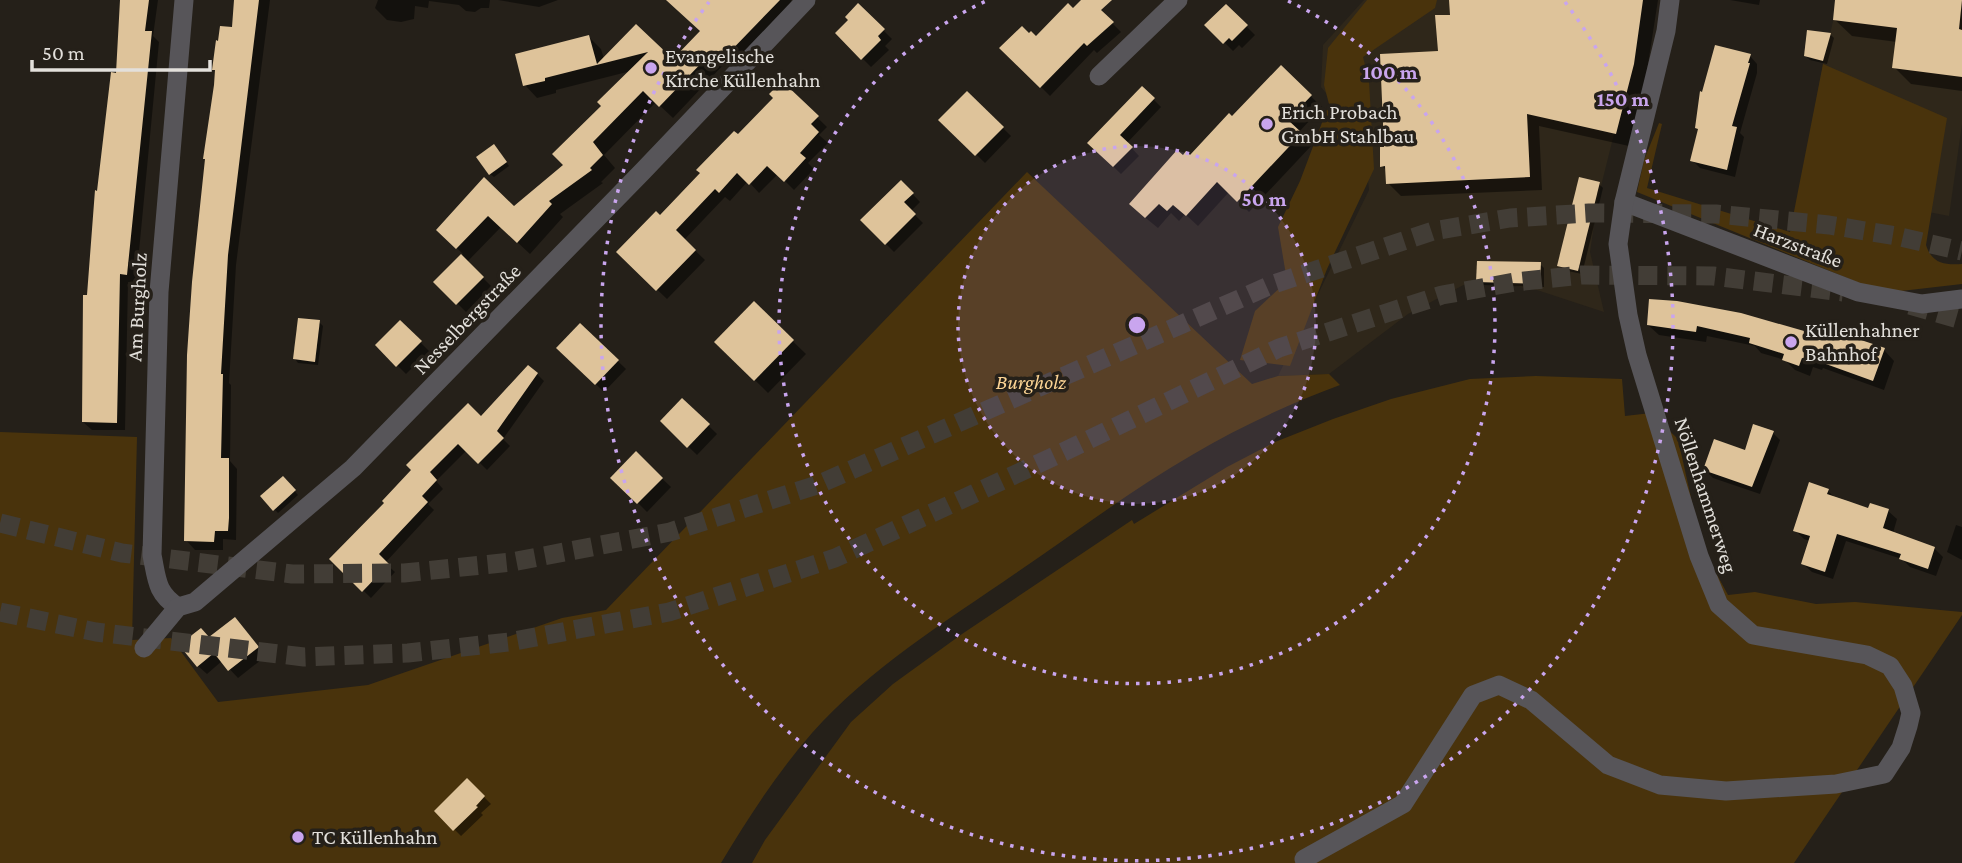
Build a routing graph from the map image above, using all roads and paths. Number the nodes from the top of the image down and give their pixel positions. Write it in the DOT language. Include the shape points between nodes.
graph roads {
  1 [pos="184,0"];
  2 [pos="806,0"];
  3 [pos="1178,0"];
  4 [pos="1670,0"];
  5 [pos="1099,76"];
  6 [pos="1624,202"];
  7 [pos="1962,299"];
  8 [pos="178,607"];
  9 [pos="144,648"];
  10 [pos="1304,859"];
  1 -- 8 [label="street, Am Burgholz" via="159,292 152,555 159,588 165,599"];
  2 -- 8 [label="street, Nesselbergstraße" via="353,468 195,602"];
  3 -- 5 [label="street"];
  4 -- 6 [label="street, Nöllenhammerweg"];
  6 -- 7 [label="street, Harzstraße" via="1858,292 1922,304"];
  6 -- 10 [label="street, Nöllenhammerweg" via="1618,244 1637,355 1699,556 1719,605 1753,635 1867,655 1890,666 1903,686 1911,713 1901,748 1884,774 1836,784 1727,791 1660,785 1608,765 1531,700 1499,685 1474,695 1403,804"];
  8 -- 9 [label="street, Nesselbergstraße"];
}
